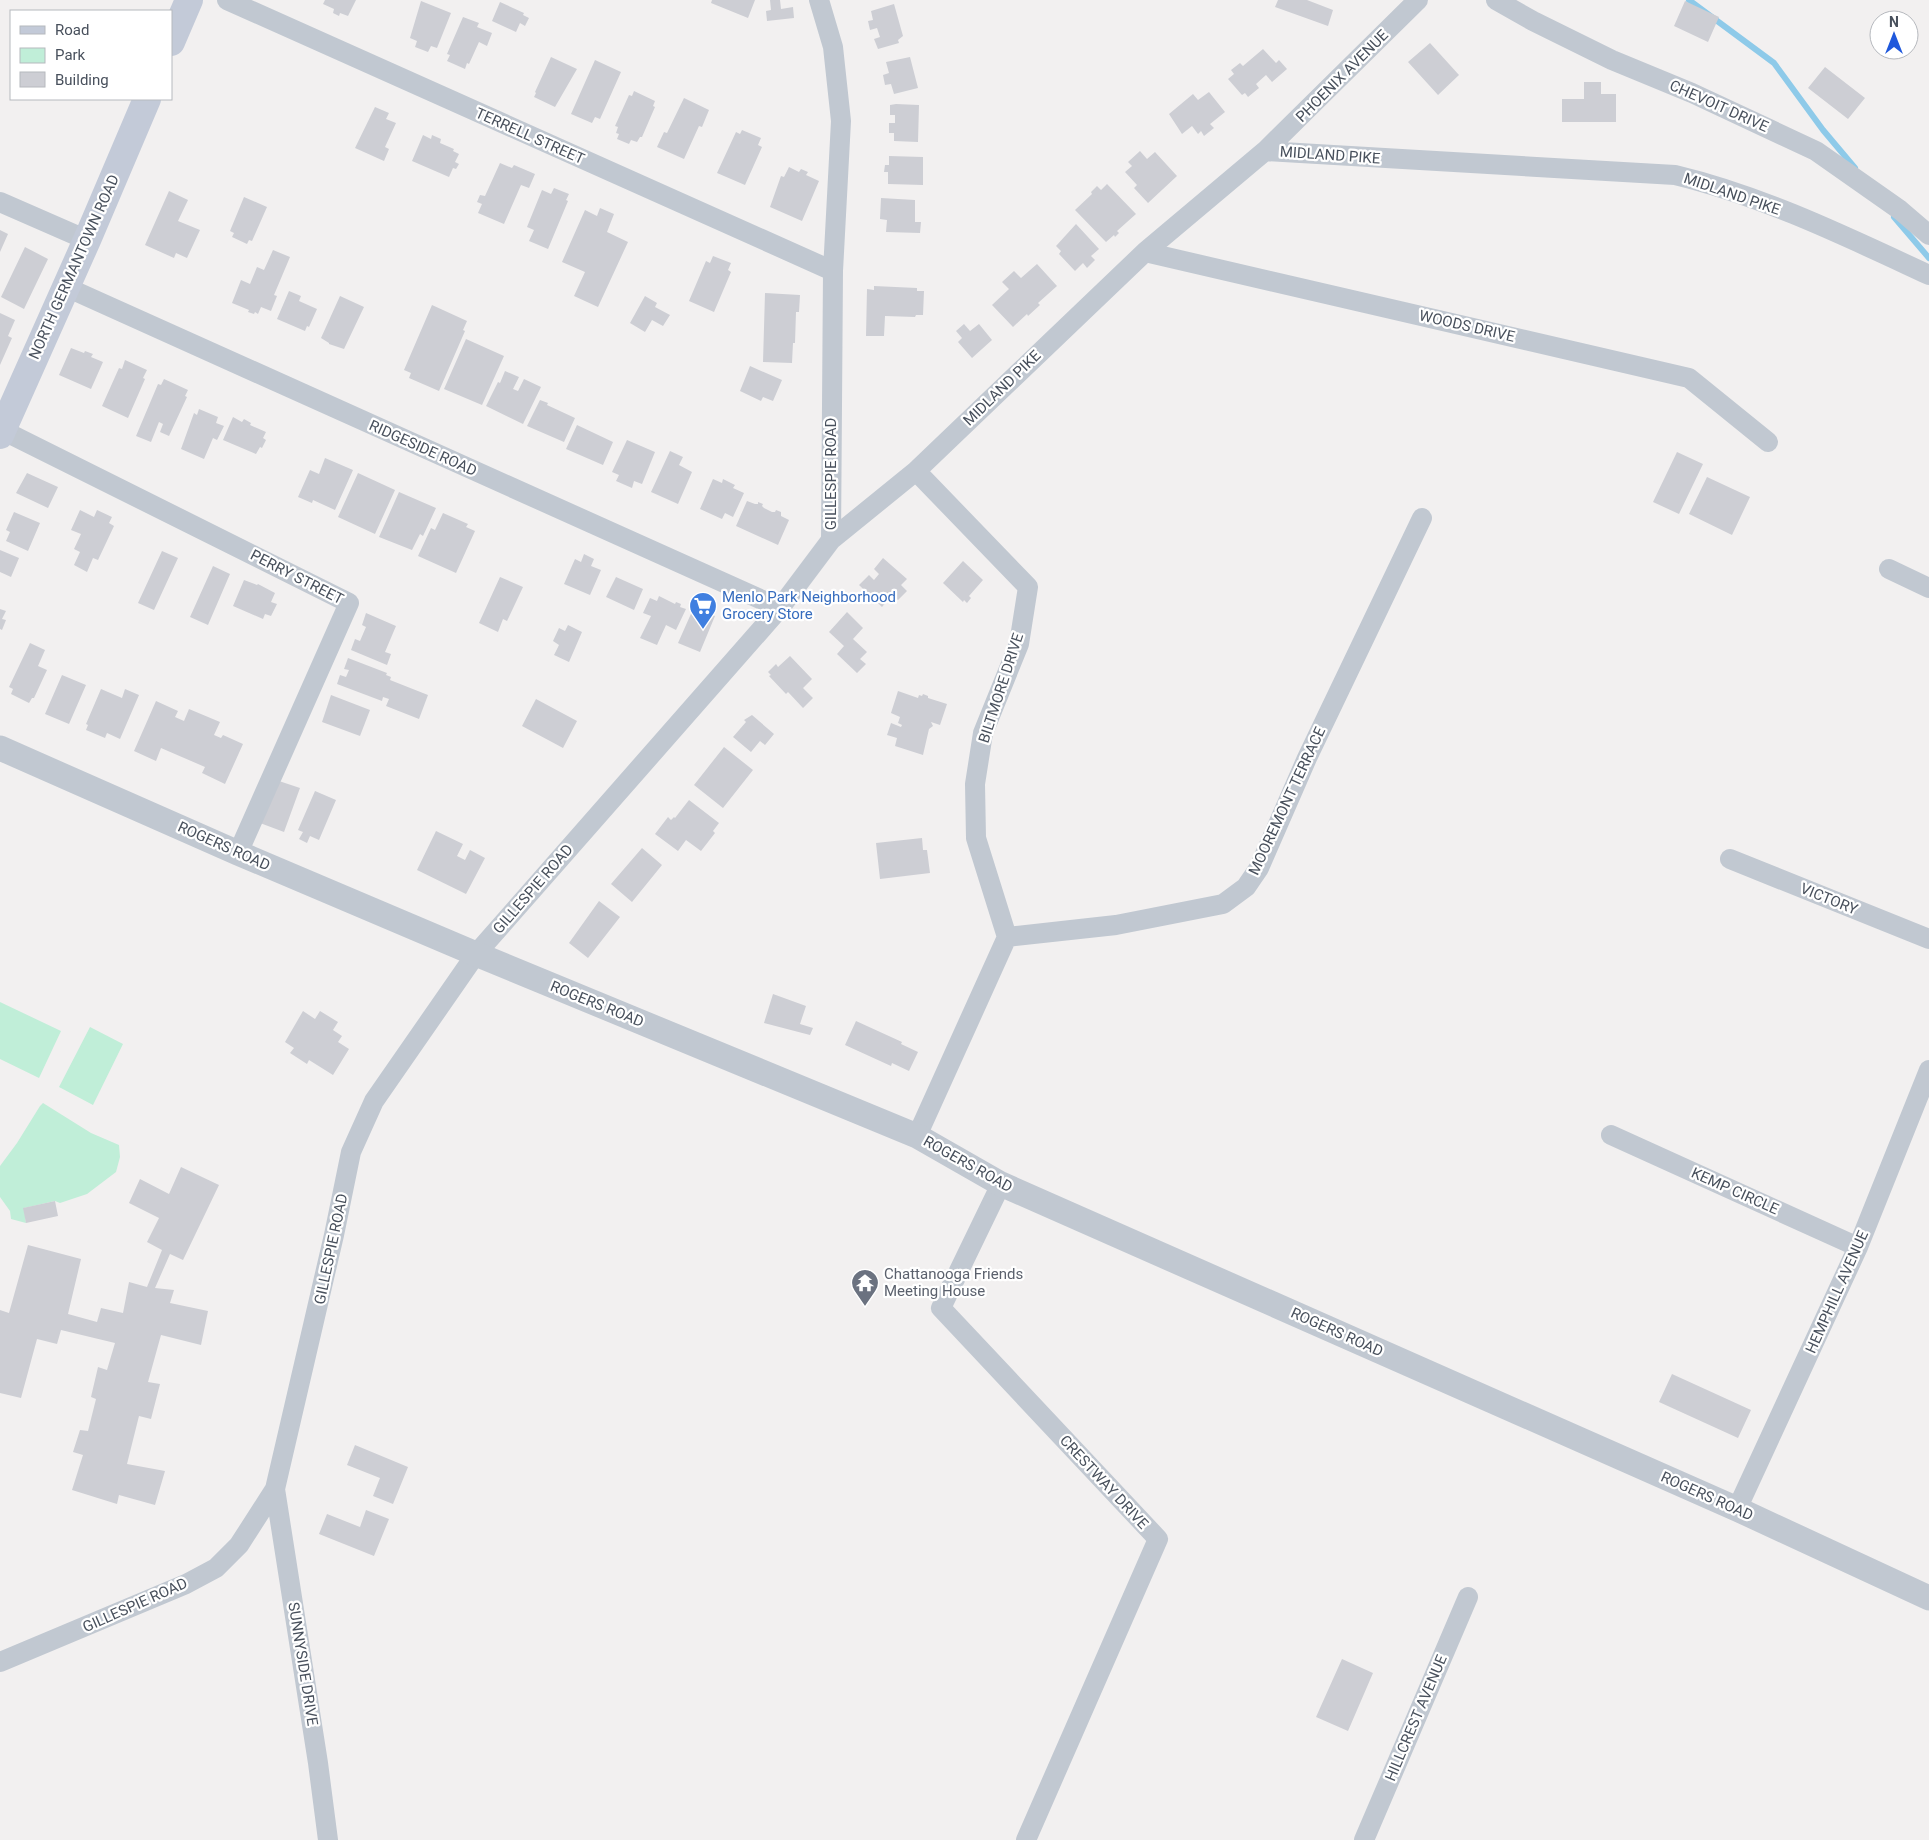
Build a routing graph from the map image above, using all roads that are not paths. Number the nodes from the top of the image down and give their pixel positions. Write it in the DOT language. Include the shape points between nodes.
graph roads {
  1 [pos="189,0"];
  2 [pos="227,0"];
  3 [pos="819,0"];
  4 [pos="1418,0"];
  5 [pos="1496,0"];
  6 [pos="172,40"];
  7 [pos="147,100"];
  8 [pos="1265,151"];
  9 [pos="0,202"];
  10 [pos="1929,235"];
  11 [pos="87,240"];
  12 [pos="1145,252"];
  13 [pos="833,271"];
  14 [pos="1929,275"];
  15 [pos="66,288"];
  16 [pos="1,431"];
  17 [pos="1768,442"];
  18 [pos="916,471"];
  19 [pos="1422,518"];
  20 [pos="831,540"];
  21 [pos="1889,569"];
  22 [pos="1929,588"];
  23 [pos="780,608"];
  24 [pos="0,748"];
  25 [pos="238,853"];
  26 [pos="1730,859"];
  27 [pos="1007,937"];
  28 [pos="1929,939"];
  29 [pos="476,954"];
  30 [pos="1929,1070"];
  31 [pos="1611,1135"];
  32 [pos="916,1136"];
  33 [pos="1001,1184"];
  34 [pos="1858,1247"];
  35 [pos="275,1489"];
  36 [pos="1737,1509"];
  37 [pos="1468,1597"];
  38 [pos="1929,1598"];
  39 [pos="0,1662"];
  40 [pos="328,1840"];
  41 [pos="1026,1840"];
  42 [pos="1364,1840"];
  1 -- 6 [label="main road"];
  2 -- 13 [label="street, TERRELL STREET"];
  3 -- 13 [label="street, GILLESPIE ROAD" via="833,47 841,121"];
  4 -- 8 [label="street, PHOENIX AVENUE"];
  5 -- 10 [label="street, CHEVOIT DRIVE" via="1533,22 1612,60 1816,151 1900,210"];
  7 -- 11 [label="main road, NORTH GERMANTOWN ROAD"];
  8 -- 12 [label="street, MIDLAND PIKE"];
  8 -- 14 [label="street, MIDLAND PIKE" via="1675,175 1712,184 1828,228"];
  9 -- 11 [label="street"];
  11 -- 15 [label="main road, NORTH GERMANTOWN ROAD"];
  12 -- 17 [label="street, WOODS DRIVE" via="1690,378"];
  12 -- 18 [label="street, MIDLAND PIKE"];
  13 -- 20 [label="street, GILLESPIE ROAD"];
  15 -- 16 [label="main road, NORTH GERMANTOWN ROAD"];
  15 -- 23 [label="street, RIDGESIDE ROAD"];
  16 -- 25 [label="street, PERRY STREET" via="349,603"];
  18 -- 20 [label="street, MIDLAND PIKE"];
  18 -- 27 [label="street, BILTMORE DRIVE" via="1028,587 1019,644 984,733 974,784 976,838"];
  19 -- 27 [label="street, MOOREMONT TERRACE" via="1307,758 1259,868 1246,887 1223,904 1116,925"];
  20 -- 23 [label="street, GILLESPIE ROAD"];
  21 -- 22 [label="street"];
  23 -- 29 [label="street, GILLESPIE ROAD"];
  24 -- 25 [label="street, ROGERS ROAD"];
  25 -- 29 [label="street, ROGERS ROAD"];
  26 -- 28 [label="street, VICTORY"];
  27 -- 32 [label="street"];
  29 -- 32 [label="street, ROGERS ROAD"];
  29 -- 35 [label="street, GILLESPIE ROAD" via="374,1101 352,1152"];
  30 -- 34 [label="street, HEMPHILL AVENUE"];
  31 -- 34 [label="street, KEMP CIRCLE"];
  32 -- 33 [label="street, ROGERS ROAD"];
  33 -- 36 [label="street, ROGERS ROAD"];
  33 -- 41 [label="street, CRESTWAY DRIVE" via="941,1308 1158,1539"];
  34 -- 36 [label="street, HEMPHILL AVENUE"];
  35 -- 39 [label="street, GILLESPIE ROAD" via="239,1545 216,1568"];
  35 -- 40 [label="street, SUNNYSIDE DRIVE"];
  36 -- 38 [label="street, ROGERS ROAD"];
  37 -- 42 [label="street, HILLCREST AVENUE"];
}
